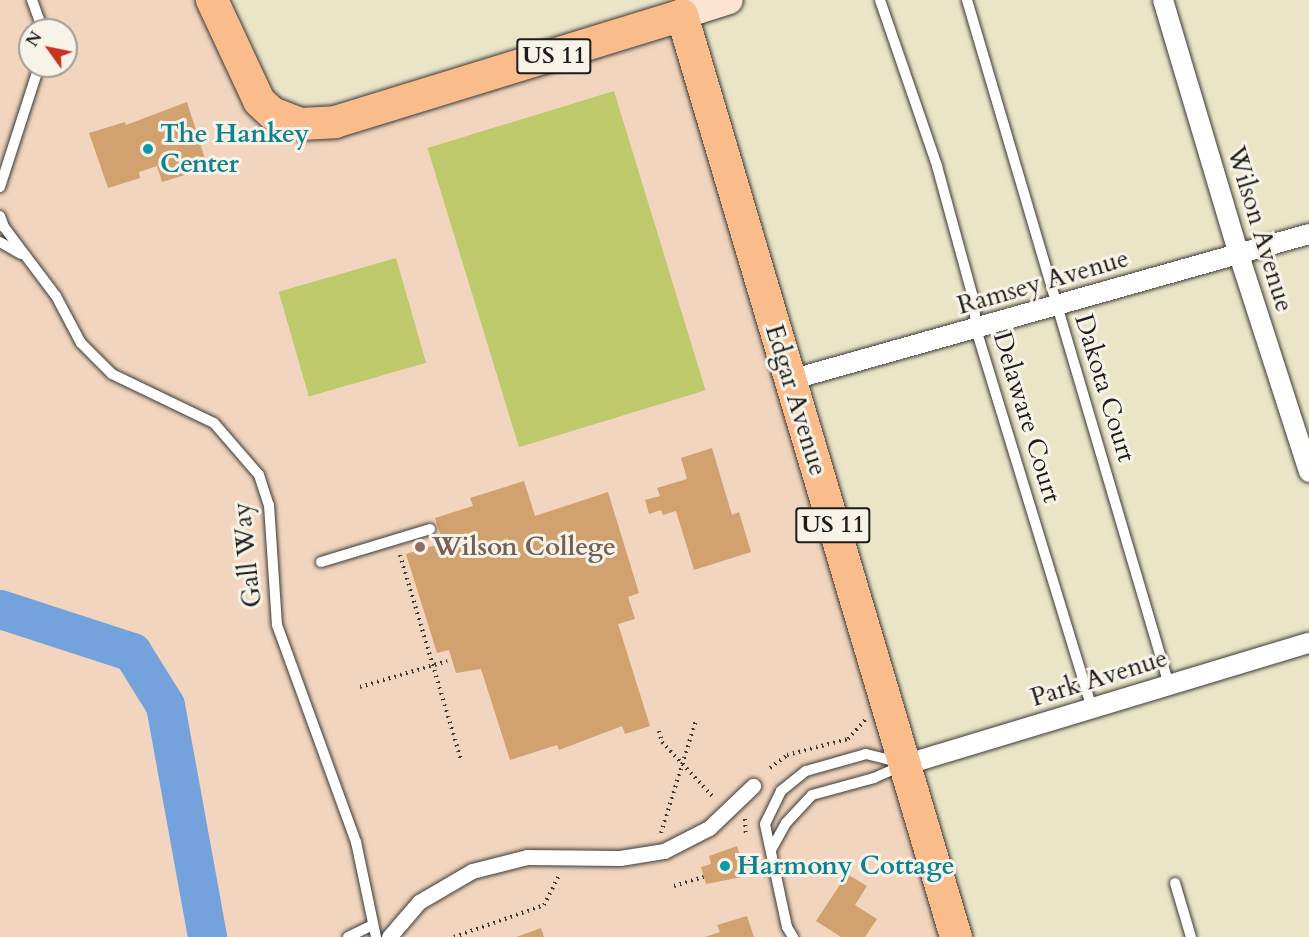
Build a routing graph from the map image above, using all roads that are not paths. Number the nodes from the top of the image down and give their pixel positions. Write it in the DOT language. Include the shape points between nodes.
graph roads {
  1 [pos="32,0"];
  2 [pos="212,0"];
  3 [pos="729,0"];
  4 [pos="880,0"];
  5 [pos="967,0"];
  6 [pos="1163,0"];
  7 [pos="680,8"];
  8 [pos="39,18"];
  9 [pos="35,78"];
  10 [pos="0,187"];
  11 [pos="0,216"];
  12 [pos="1309,234"];
  13 [pos="0,242"];
  14 [pos="1239,255"];
  15 [pos="26,258"];
  16 [pos="1057,306"];
  17 [pos="976,329"];
  18 [pos="790,380"];
  19 [pos="1309,472"];
  20 [pos="430,529"];
  21 [pos="321,562"];
  22 [pos="1309,643"];
  23 [pos="1169,685"];
  24 [pos="1092,708"];
  25 [pos="904,765"];
  26 [pos="753,786"];
  27 [pos="771,850"];
  28 [pos="1175,883"];
  29 [pos="373,925"];
  30 [pos="348,937"];
  31 [pos="376,937"];
  32 [pos="388,937"];
  33 [pos="793,937"];
  34 [pos="956,937"];
  35 [pos="1191,937"];
  1 -- 8 [label="lane"];
  2 -- 7 [label="main road, US 11" via="249,84 272,113 301,124 335,122"];
  3 -- 7 [label="main road"];
  4 -- 17 [label="lane, Delaware Court" via="937,166 974,301"];
  5 -- 16 [label="lane, Dakota Court"];
  6 -- 14 [label="street, Wilson Avenue"];
  7 -- 18 [label="main road, Edgar Avenue / US 11"];
  9 -- 10 [label="lane"];
  11 -- 15 [label="lane"];
  12 -- 14 [label="street, Ramsey Avenue"];
  13 -- 15 [label="lane, Gall Way"];
  14 -- 16 [label="street, Ramsey Avenue"];
  14 -- 19 [label="street, Wilson Avenue"];
  15 -- 29 [label="lane, Gall Way" via="56,296 81,343 112,374 214,423 259,475 269,505 277,625 356,842"];
  16 -- 17 [label="street, Ramsey Avenue"];
  16 -- 23 [label="lane, Dakota Court"];
  17 -- 18 [label="street, Ramsey Avenue"];
  17 -- 24 [label="lane, Delaware Court"];
  18 -- 25 [label="main road, Edgar Avenue / US 11"];
  20 -- 21 [label="lane"];
  22 -- 23 [label="street, Park Avenue"];
  23 -- 24 [label="street, Park Avenue"];
  24 -- 25 [label="street, Park Avenue"];
  25 -- 27 [label="lane" via="874,778 812,795 786,823"];
  25 -- 27 [label="lane" via="866,754 806,771 791,780 781,791 765,824"];
  25 -- 34 [label="main road, Edgar Avenue / US 11"];
  26 -- 32 [label="street" via="710,828 664,851 621,858 528,857 472,871 419,902"];
  27 -- 33 [label="lane" via="787,927"];
  28 -- 35 [label="lane"];
  29 -- 30 [label="lane"];
  29 -- 31 [label="lane, Gall Way"];
}
